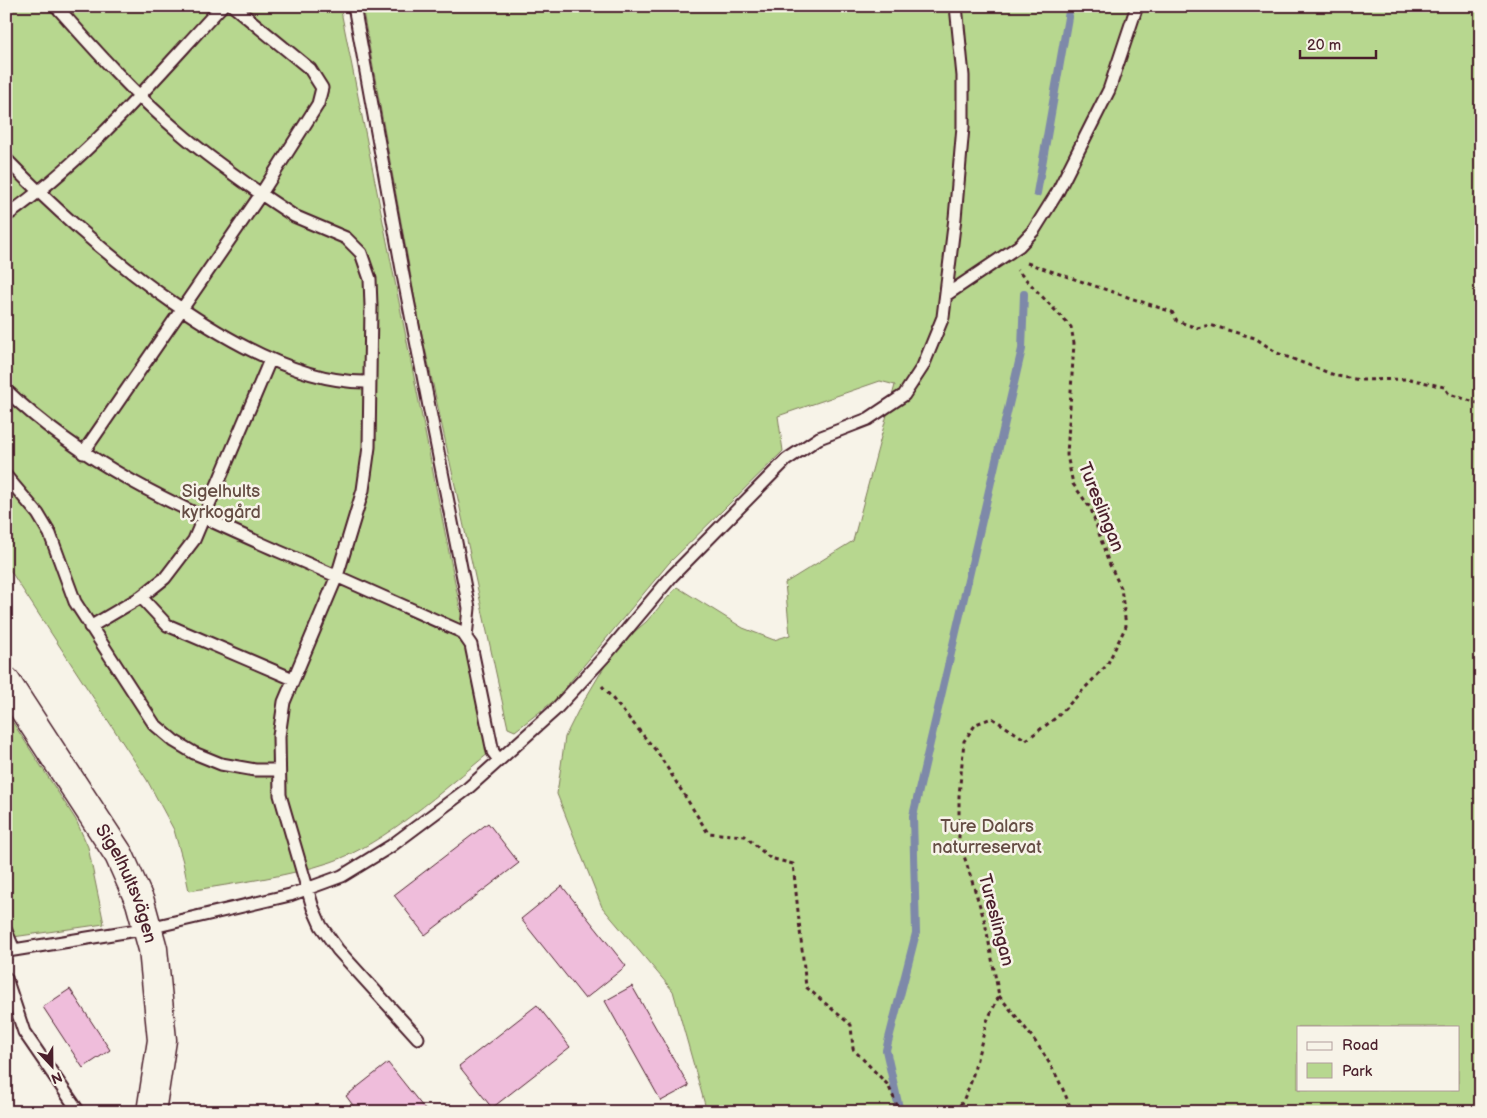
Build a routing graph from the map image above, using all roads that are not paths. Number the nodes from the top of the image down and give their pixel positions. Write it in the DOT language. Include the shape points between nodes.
graph roads {
  1 [pos="56,6"];
  2 [pos="222,6"];
  3 [pos="233,6"];
  4 [pos="354,6"];
  5 [pos="956,6"];
  6 [pos="1136,6"];
  7 [pos="140,97"];
  8 [pos="6,159"];
  9 [pos="38,191"];
  10 [pos="261,194"];
  11 [pos="6,216"];
  12 [pos="946,295"];
  13 [pos="181,308"];
  14 [pos="270,360"];
  15 [pos="369,382"];
  16 [pos="6,390"];
  17 [pos="83,453"];
  18 [pos="6,476"];
  19 [pos="204,518"];
  20 [pos="337,576"];
  21 [pos="141,597"];
  22 [pos="90,627"];
  23 [pos="466,637"];
  24 [pos="294,679"];
  25 [pos="6,682"];
  26 [pos="499,760"];
  27 [pos="278,770"];
  28 [pos="308,889"];
  29 [pos="149,928"];
  30 [pos="6,931"];
  31 [pos="10,951"];
  32 [pos="6,978"];
  33 [pos="418,1038"];
  34 [pos="79,1112"];
  35 [pos="151,1112"];
  1 -- 7 [label="lane"];
  2 -- 7 [label="lane"];
  3 -- 10 [label="lane" via="310,69 322,88 318,104"];
  4 -- 23 [label="lane" via="469,608"];
  5 -- 12 [label="lane" via="963,76 963,127"];
  6 -- 12 [label="lane" via="1109,90 1057,193 1034,230 1019,246"];
  7 -- 9 [label="lane"];
  7 -- 10 [label="lane" via="180,133"];
  8 -- 9 [label="lane"];
  9 -- 11 [label="lane"];
  9 -- 13 [label="lane" via="93,241"];
  10 -- 13 [label="lane"];
  10 -- 15 [label="lane" via="294,216 346,238 361,253 370,279"];
  12 -- 26 [label="lane" via="943,317 923,366 904,395 868,419 819,438 786,460 672,576 550,715"];
  13 -- 14 [label="lane"];
  13 -- 17 [label="lane"];
  14 -- 15 [label="lane" via="332,380"];
  14 -- 19 [label="lane"];
  15 -- 20 [label="lane" via="369,447 363,490"];
  16 -- 17 [label="lane"];
  17 -- 19 [label="lane" via="146,490"];
  18 -- 22 [label="lane" via="50,534 75,602"];
  19 -- 20 [label="lane"];
  19 -- 21 [label="lane" via="179,562"];
  20 -- 23 [label="lane" via="462,632"];
  20 -- 24 [label="lane"];
  21 -- 22 [label="lane"];
  21 -- 24 [label="lane" via="167,625"];
  22 -- 27 [label="lane" via="154,724 174,741 221,764"];
  23 -- 26 [label="lane" via="475,660 493,752"];
  24 -- 27 [label="lane" via="284,702"];
  25 -- 29 [label="street, Sigelhultsvägen" via="118,855"];
  26 -- 28 [label="lane" via="466,790 392,846 342,876"];
  27 -- 28 [label="lane" via="280,796"];
  28 -- 29 [label="lane"];
  28 -- 33 [label="lane" via="313,908 338,950"];
  29 -- 31 [label="lane"];
  29 -- 35 [label="street, Sigelhultsvägen" via="160,995 162,1040"];
  30 -- 31 [label="lane"];
  32 -- 34 [label="lane" via="24,1032"];
}
